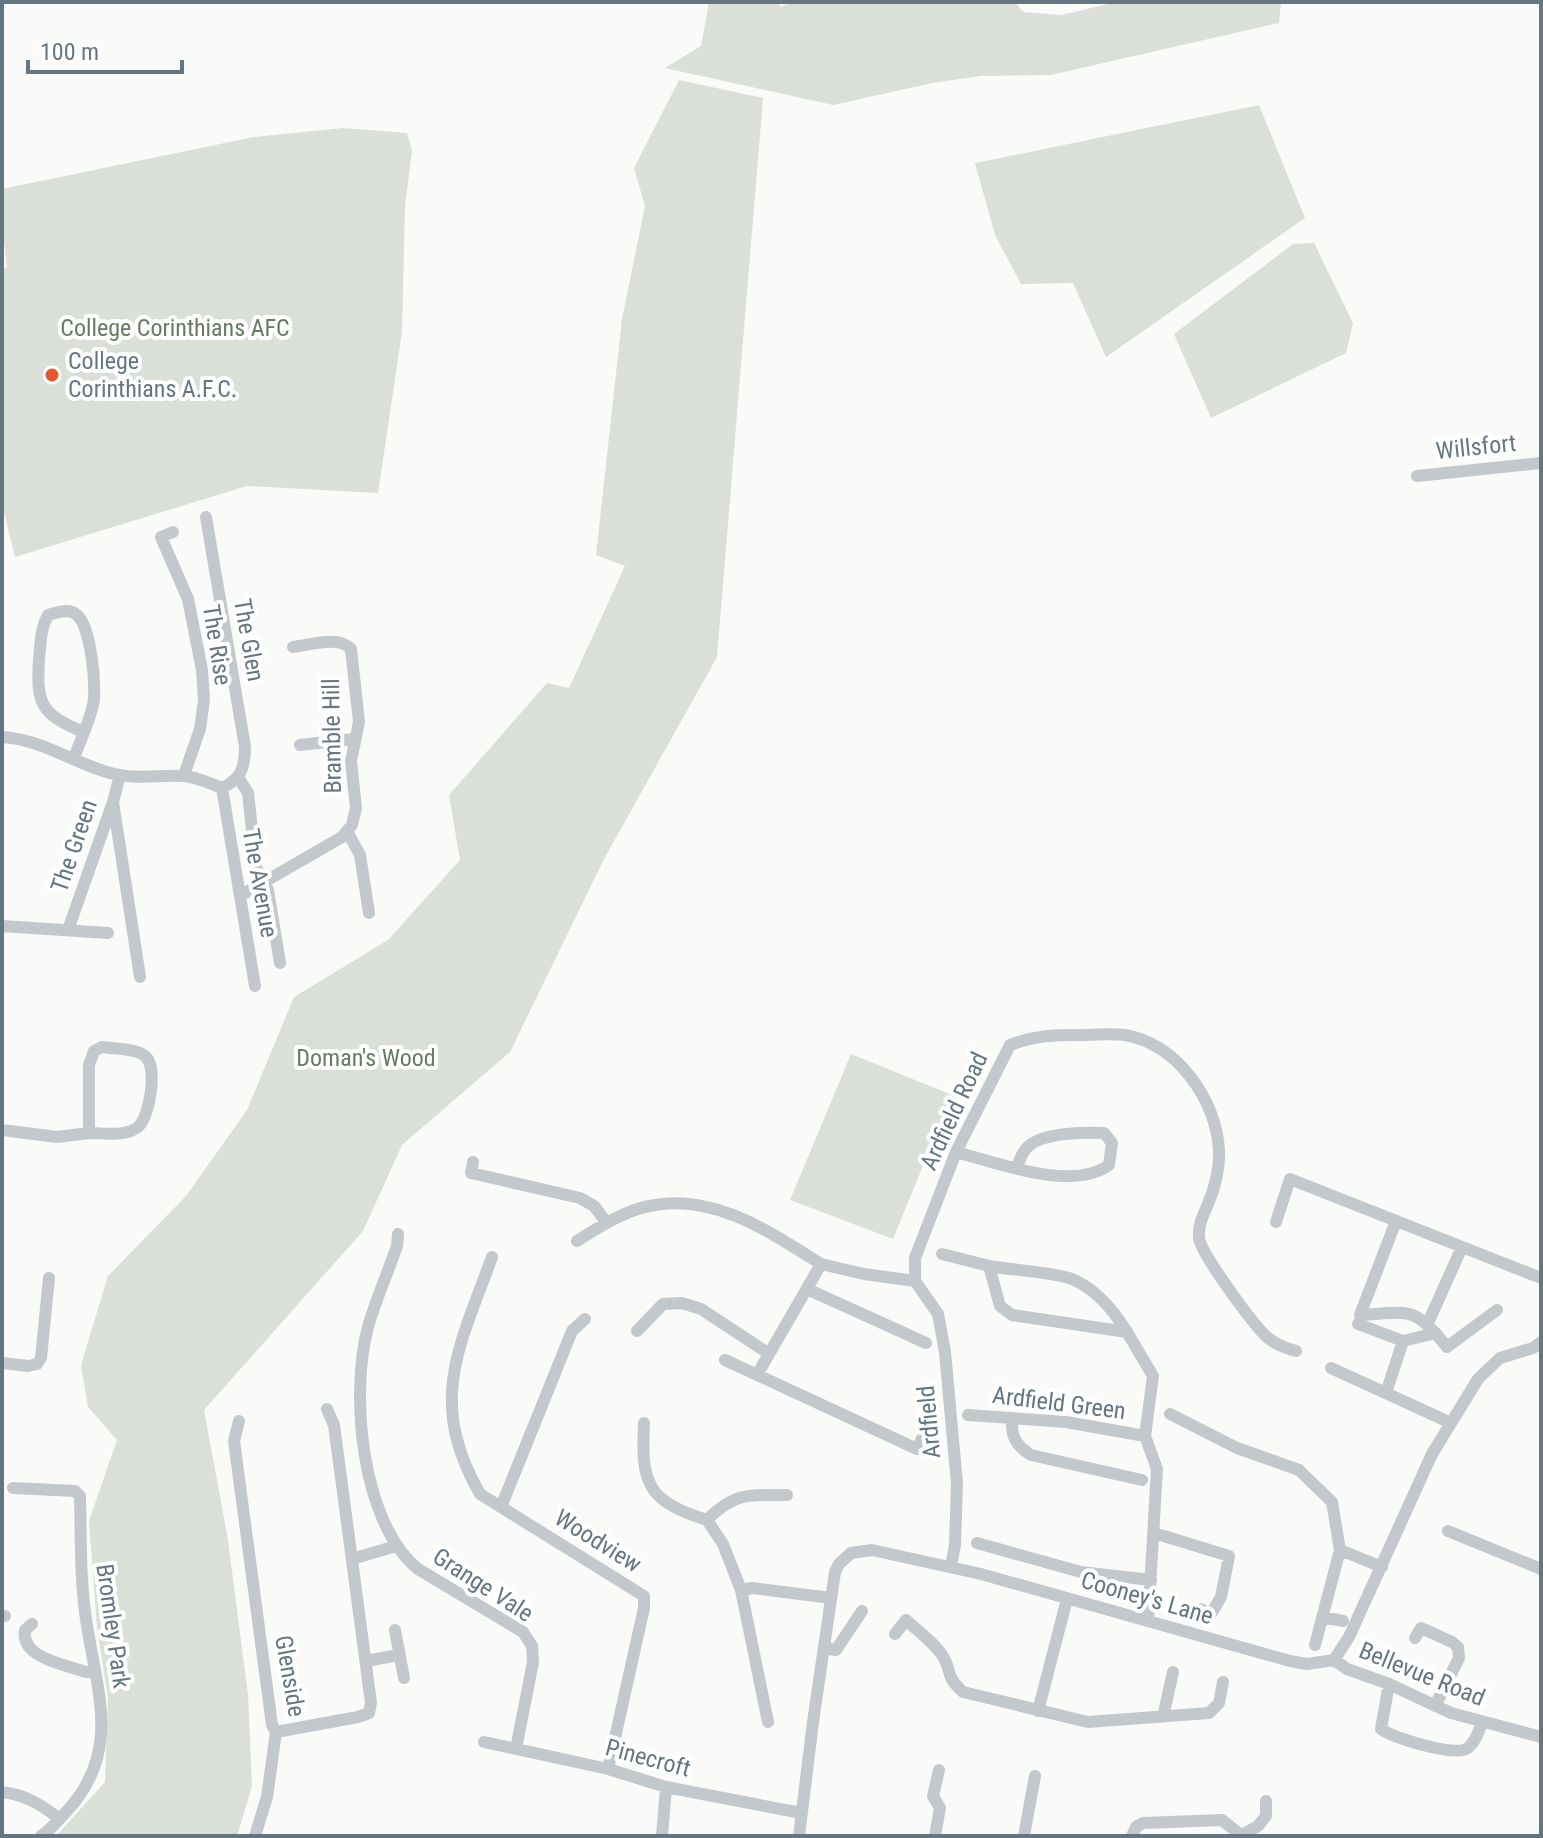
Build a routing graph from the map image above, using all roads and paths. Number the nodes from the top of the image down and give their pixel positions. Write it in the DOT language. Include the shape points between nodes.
graph roads {
  1 [pos="1541,463"];
  2 [pos="1417,476"];
  3 [pos="206,517"];
  4 [pos="173,532"];
  5 [pos="293,647"];
  6 [pos="83,732"];
  7 [pos="2,737"];
  8 [pos="354,739"];
  9 [pos="300,745"];
  10 [pos="74,758"];
  11 [pos="241,774"];
  12 [pos="120,775"];
  13 [pos="184,775"];
  14 [pos="222,788"];
  15 [pos="113,802"];
  16 [pos="347,831"];
  17 [pos="264,883"];
  18 [pos="240,896"];
  19 [pos="369,913"];
  20 [pos="2,926"];
  21 [pos="68,930"];
  22 [pos="108,933"];
  23 [pos="280,963"];
  24 [pos="140,977"];
  25 [pos="255,986"];
  26 [pos="2,1130"];
  27 [pos="89,1133"];
  28 [pos="956,1152"];
  29 [pos="473,1162"];
  30 [pos="1016,1168"];
  31 [pos="1396,1221"];
  32 [pos="1276,1222"];
  33 [pos="607,1223"];
  34 [pos="398,1234"];
  35 [pos="577,1241"];
  36 [pos="1462,1247"];
  37 [pos="942,1254"];
  38 [pos="492,1257"];
  39 [pos="821,1264"];
  40 [pos="989,1266"];
  41 [pos="49,1278"];
  42 [pos="1541,1278"];
  43 [pos="915,1281"];
  44 [pos="807,1289"];
  45 [pos="1497,1310"];
  46 [pos="585,1319"];
  47 [pos="1428,1323"];
  48 [pos="1358,1324"];
  49 [pos="637,1331"];
  50 [pos="1127,1332"];
  51 [pos="1436,1333"];
  52 [pos="1403,1341"];
  53 [pos="1541,1342"];
  54 [pos="926,1343"];
  55 [pos="1296,1351"];
  56 [pos="768,1353"];
  57 [pos="725,1360"];
  58 [pos="2,1363"];
  59 [pos="1331,1368"];
  60 [pos="757,1375"];
  61 [pos="1386,1393"];
  62 [pos="327,1409"];
  63 [pos="1170,1414"];
  64 [pos="968,1415"];
  65 [pos="1012,1418"];
  66 [pos="239,1421"];
  67 [pos="644,1423"];
  68 [pos="1451,1423"];
  69 [pos="925,1432"];
  70 [pos="1145,1436"];
  71 [pos="1142,1480"];
  72 [pos="13,1488"];
  73 [pos="787,1495"];
  74 [pos="501,1507"];
  75 [pos="707,1520"];
  76 [pos="1448,1531"];
  77 [pos="1154,1533"];
  78 [pos="977,1543"];
  79 [pos="396,1546"];
  80 [pos="1340,1550"];
  81 [pos="352,1559"];
  82 [pos="951,1566"];
  83 [pos="1382,1567"];
  84 [pos="1541,1569"];
  85 [pos="1151,1580"];
  86 [pos="741,1590"];
  87 [pos="831,1598"];
  88 [pos="1067,1599"];
  89 [pos="1200,1609"];
  90 [pos="862,1611"];
  91 [pos="1322,1617"];
  92 [pos="1148,1621"];
  93 [pos="1343,1621"];
  94 [pos="32,1624"];
  95 [pos="395,1630"];
  96 [pos="895,1634"];
  97 [pos="1415,1638"];
  98 [pos="1315,1645"];
  99 [pos="824,1648"];
  100 [pos="399,1655"];
  101 [pos="1334,1660"];
  102 [pos="366,1661"];
  103 [pos="95,1671"];
  104 [pos="1173,1672"];
  105 [pos="404,1678"];
  106 [pos="1223,1682"];
  107 [pos="1389,1684"];
  108 [pos="1435,1706"];
  109 [pos="1038,1711"];
  110 [pos="1163,1717"];
  111 [pos="768,1722"];
  112 [pos="1482,1723"];
  113 [pos="276,1732"];
  114 [pos="1541,1737"];
  115 [pos="484,1742"];
  116 [pos="516,1749"];
  117 [pos="608,1769"];
  118 [pos="939,1770"];
  119 [pos="1035,1776"];
  120 [pos="666,1787"];
  121 [pos="2,1792"];
  122 [pos="1266,1801"];
  123 [pos="801,1813"];
  124 [pos="60,1819"];
  125 [pos="1242,1835"];
  126 [pos="41,1836"];
  127 [pos="255,1836"];
  128 [pos="662,1836"];
  129 [pos="799,1836"];
  130 [pos="935,1836"];
  131 [pos="1024,1836"];
  132 [pos="1132,1836"];
  1 -- 2 [label="street, Willsfort"];
  3 -- 11 [label="street, The Glen" via="245,747"];
  4 -- 13 [label="street, The Rise" via="161,537 188,599 204,700"];
  5 -- 8 [label="street, Bramble Hill" via="338,641 351,649 359,722"];
  6 -- 6 [label="street" via="55,720 37,688 42,625 48,615 64,610 76,613 84,623 91,657 94,704"];
  6 -- 10 [label="street"];
  7 -- 10 [label="street"];
  8 -- 9 [label="street"];
  8 -- 16 [label="street, Bramble Hill" via="356,808"];
  10 -- 12 [label="street"];
  11 -- 14 [label="street"];
  11 -- 17 [label="street" via="256,867"];
  12 -- 13 [label="street"];
  12 -- 15 [label="street, The Green"];
  13 -- 14 [label="street"];
  14 -- 18 [label="street, The Avenue"];
  15 -- 21 [label="street, The Green"];
  15 -- 24 [label="street"];
  16 -- 17 [label="street"];
  16 -- 19 [label="street" via="360,855"];
  17 -- 18 [label="street"];
  17 -- 23 [label="street"];
  18 -- 25 [label="street, The Avenue"];
  20 -- 21 [label="street"];
  21 -- 22 [label="street"];
  26 -- 27 [label="street" via="57,1137"];
  27 -- 27 [label="street" via="126,1133 146,1116 152,1070 143,1053 102,1047 94,1051 89,1065"];
  28 -- 30 [label="street"];
  28 -- 43 [label="street, Ardfield Road" via="915,1258"];
  28 -- 55 [label="street, Ardfield Road" via="1010,1045 1034,1036 1124,1035 1155,1045 1197,1086 1216,1128 1217,1169 1199,1230 1203,1250 1265,1335"];
  29 -- 33 [label="street" via="471,1173 580,1198"];
  30 -- 30 [label="street" via="1075,1176 1097,1173 1109,1165 1112,1143 1104,1133 1077,1131 1042,1140 1026,1148"];
  31 -- 32 [label="street" via="1290,1179"];
  31 -- 36 [label="street"];
  31 -- 47 [label="street" via="1360,1315 1410,1312"];
  33 -- 35 [label="street"];
  33 -- 39 [label="street" via="649,1206 702,1207 746,1219"];
  34 -- 79 [label="street, Grange Vale" via="368,1328 361,1409 370,1483"];
  36 -- 42 [label="street"];
  36 -- 47 [label="street"];
  37 -- 40 [label="street"];
  38 -- 74 [label="street" via="454,1361 451,1395 465,1468 480,1494"];
  39 -- 43 [label="street"];
  39 -- 44 [label="street"];
  40 -- 50 [label="street" via="1072,1279 1114,1311"];
  40 -- 50 [label="street" via="1000,1306 1012,1315"];
  41 -- 58 [label="street" via="41,1358 28,1366"];
  43 -- 82 [label="street, Ardfield" via="938,1314 945,1352 957,1484"];
  44 -- 54 [label="street"];
  44 -- 56 [label="street"];
  45 -- 51 [label="street" via="1447,1347"];
  46 -- 74 [label="street" via="572,1331"];
  47 -- 51 [label="street"];
  48 -- 52 [label="street"];
  49 -- 56 [label="street" via="663,1304 682,1303 701,1309"];
  50 -- 70 [label="street" via="1153,1376"];
  51 -- 52 [label="street"];
  52 -- 61 [label="street"];
  53 -- 68 [label="street" via="1500,1358 1478,1379"];
  56 -- 60 [label="street"];
  57 -- 60 [label="street"];
  59 -- 61 [label="street"];
  60 -- 69 [label="street" via="917,1449"];
  61 -- 68 [label="street"];
  62 -- 81 [label="street, Glenside" via="334,1425"];
  63 -- 80 [label="street" via="1237,1448 1299,1470 1332,1502"];
  64 -- 65 [label="street, Ardfield Green"];
  65 -- 70 [label="street, Ardfield Green"];
  65 -- 71 [label="street" via="1014,1439 1031,1455"];
  66 -- 113 [label="street, Glenside" via="234,1441"];
  67 -- 75 [label="street" via="644,1472 656,1494"];
  68 -- 83 [label="street"];
  70 -- 77 [label="street" via="1157,1469"];
  72 -- 103 [label="street, Bromley Park" via="75,1491 80,1496 85,1617"];
  73 -- 75 [label="street" via="746,1495 723,1504"];
  74 -- 117 [label="street, Woodview" via="644,1596"];
  75 -- 86 [label="street"];
  76 -- 84 [label="street"];
  77 -- 85 [label="street"];
  77 -- 89 [label="street" via="1229,1556 1221,1597 1211,1614"];
  78 -- 85 [label="street" via="1081,1572"];
  79 -- 81 [label="street"];
  79 -- 116 [label="street, Grange Vale" via="418,1569 523,1632 532,1646"];
  80 -- 83 [label="street"];
  80 -- 91 [label="street"];
  81 -- 102 [label="street, Glenside"];
  82 -- 87 [label="street, Cooney's Lane" via="872,1550 851,1553 835,1572"];
  82 -- 88 [label="street, Cooney's Lane"];
  83 -- 101 [label="street"];
  85 -- 92 [label="street"];
  86 -- 87 [label="street"];
  86 -- 111 [label="street"];
  87 -- 99 [label="street, Cooney's Lane"];
  88 -- 92 [label="street, Cooney's Lane"];
  88 -- 109 [label="street"];
  90 -- 99 [label="street" via="836,1650"];
  91 -- 93 [label="street"];
  91 -- 98 [label="street"];
  92 -- 101 [label="street, Cooney's Lane" via="1290,1661"];
  94 -- 103 [label="street" via="23,1639 29,1649"];
  95 -- 100 [label="street"];
  96 -- 109 [label="street" via="906,1620 936,1648 949,1679 963,1692"];
  97 -- 108 [label="street" via="1421,1628 1458,1647 1459,1658"];
  99 -- 123 [label="street, Cooney's Lane"];
  100 -- 102 [label="street"];
  100 -- 105 [label="street"];
  101 -- 107 [label="street, Bellevue Road"];
  102 -- 113 [label="street, Glenside" via="369,1713"];
  103 -- 124 [label="street, Bromley Park" via="101,1700 100,1752 91,1778"];
  104 -- 110 [label="street"];
  106 -- 110 [label="street" via="1219,1703 1209,1713"];
  107 -- 108 [label="street, Bellevue Road"];
  107 -- 112 [label="street" via="1381,1729 1390,1735 1464,1751"];
  108 -- 112 [label="street, Bellevue Road"];
  109 -- 110 [label="street" via="1088,1722"];
  112 -- 114 [label="street, Bellevue Road"];
  113 -- 127 [label="street" via="267,1797"];
  115 -- 116 [label="street, Pinecroft"];
  116 -- 117 [label="street, Pinecroft"];
  117 -- 120 [label="street, Pinecroft"];
  118 -- 130 [label="street" via="933,1796 940,1808"];
  119 -- 131 [label="street"];
  120 -- 123 [label="street, Pinecroft"];
  120 -- 128 [label="street"];
  121 -- 124 [label="street" via="36,1801"];
  122 -- 125 [label="street" via="1266,1816"];
  123 -- 129 [label="street, Cooney's Lane"];
  124 -- 126 [label="street, Bromley Park"];
  125 -- 132 [label="street" via="1222,1820 1184,1820 1143,1823"];
}
